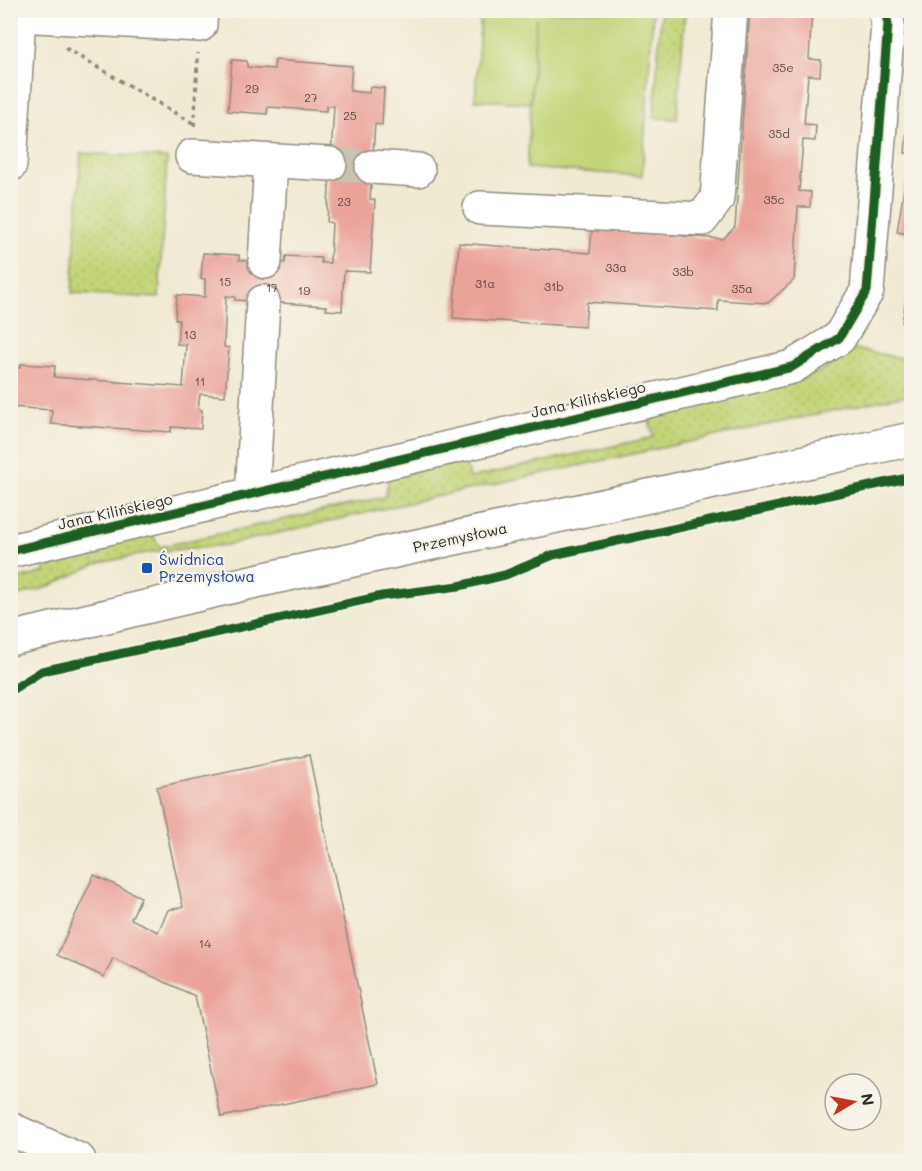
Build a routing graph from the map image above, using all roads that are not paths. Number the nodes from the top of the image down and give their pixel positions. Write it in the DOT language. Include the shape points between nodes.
graph roads {
  1 [pos="731,10"];
  2 [pos="885,10"];
  3 [pos="16,13"];
  4 [pos="200,18"];
  5 [pos="193,140"];
  6 [pos="271,161"];
  7 [pos="330,164"];
  8 [pos="10,165"];
  9 [pos="372,167"];
  10 [pos="418,170"];
  11 [pos="480,208"];
  12 [pos="265,262"];
  13 [pos="263,302"];
  14 [pos="912,439"];
  15 [pos="252,495"];
  16 [pos="10,551"];
  17 [pos="10,639"];
  18 [pos="10,1129"];
  19 [pos="80,1161"];
  1 -- 11 [label="street" via="717,199 702,219"];
  2 -- 15 [label="street, Jana Kilińskiego" via="888,24 867,291 839,339 792,367"];
  3 -- 4 [label="street"];
  3 -- 8 [label="street"];
  5 -- 6 [label="street"];
  6 -- 7 [label="street"];
  6 -- 12 [label="street"];
  9 -- 10 [label="street"];
  13 -- 15 [label="street"];
  14 -- 17 [label="street, Przemysłowa" via="247,583"];
  15 -- 16 [label="street, Jana Kilińskiego"];
  18 -- 19 [label="street"];
}
